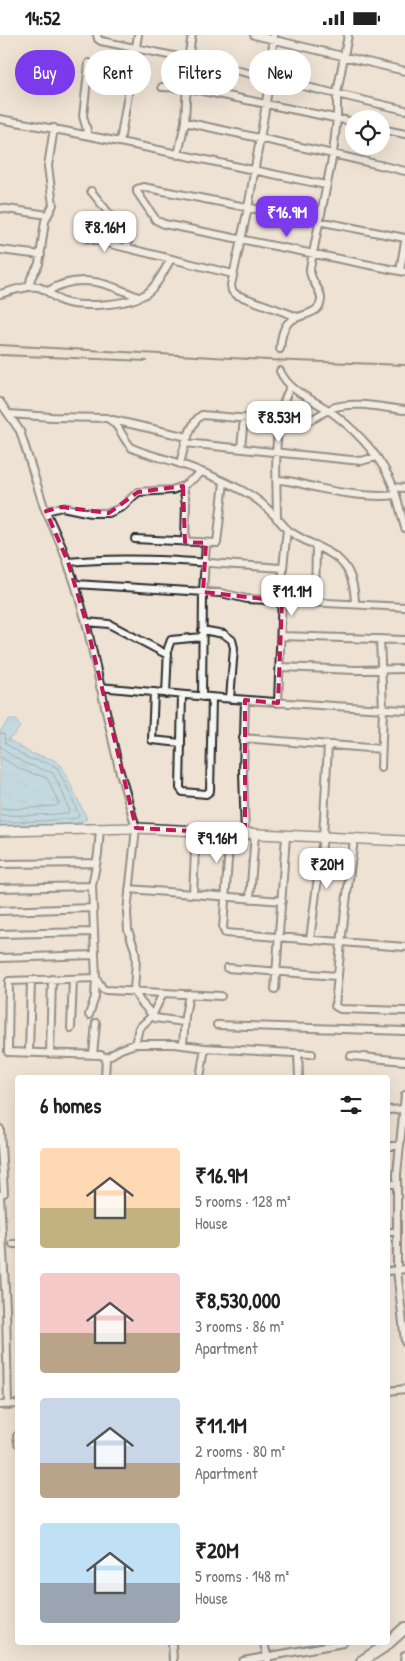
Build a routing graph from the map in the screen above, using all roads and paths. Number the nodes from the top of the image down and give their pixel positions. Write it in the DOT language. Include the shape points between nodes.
graph roads {
  1 [pos="96,35"];
  2 [pos="138,35"];
  3 [pos="192,35"];
  4 [pos="254,35"];
  5 [pos="348,35"];
  6 [pos="273,37"];
  7 [pos="136,47"];
  8 [pos="190,50"];
  9 [pos="272,50"];
  10 [pos="161,53"];
  11 [pos="344,57"];
  12 [pos="405,71"];
  13 [pos="311,88"];
  14 [pos="337,93"];
  15 [pos="85,95"];
  16 [pos="187,95"];
  17 [pos="222,95"];
  18 [pos="267,95"];
  19 [pos="266,104"];
  20 [pos="405,110"];
  21 [pos="337,118"];
  22 [pos="0,119"];
  23 [pos="345,120"];
  24 [pos="185,122"];
  25 [pos="54,129"];
  26 [pos="390,131"];
  27 [pos="88,135"];
  28 [pos="405,135"];
  29 [pos="259,138"];
  30 [pos="120,142"];
  31 [pos="333,154"];
  32 [pos="178,155"];
  33 [pos="254,171"];
  34 [pos="405,171"];
  35 [pos="326,185"];
  36 [pos="90,191"];
  37 [pos="0,208"];
  38 [pos="248,208"];
  39 [pos="48,215"];
  40 [pos="320,221"];
  41 [pos="86,237"];
  42 [pos="405,239"];
  43 [pos="241,240"];
  44 [pos="128,247"];
  45 [pos="0,250"];
  46 [pos="41,255"];
  47 [pos="314,255"];
  48 [pos="171,259"];
  49 [pos="402,272"];
  50 [pos="233,274"];
  51 [pos="29,287"];
  52 [pos="48,291"];
  53 [pos="0,294"];
  54 [pos="138,297"];
  55 [pos="298,317"];
  56 [pos="280,349"];
  57 [pos="280,371"];
  58 [pos="290,387"];
  59 [pos="0,402"];
  60 [pos="327,410"];
  61 [pos="405,410"];
  62 [pos="9,414"];
  63 [pos="244,418"];
  64 [pos="113,421"];
  65 [pos="280,421"];
  66 [pos="186,440"];
  67 [pos="241,449"];
  68 [pos="276,453"];
  69 [pos="376,457"];
  70 [pos="180,464"];
  71 [pos="201,473"];
  72 [pos="277,480"];
  73 [pos="224,483"];
  74 [pos="183,486"];
  75 [pos="393,487"];
  76 [pos="405,487"];
  77 [pos="395,495"];
  78 [pos="46,511"];
  79 [pos="277,519"];
  80 [pos="405,528"];
  81 [pos="287,529"];
  82 [pos="135,539"];
  83 [pos="185,542"];
  84 [pos="206,543"];
  85 [pos="316,545"];
  86 [pos="68,562"];
  87 [pos="204,563"];
  88 [pos="283,568"];
  89 [pos="75,584"];
  90 [pos="203,592"];
  91 [pos="282,601"];
  92 [pos="315,602"];
  93 [pos="356,604"];
  94 [pos="405,607"];
  95 [pos="86,622"];
  96 [pos="202,634"];
  97 [pos="282,635"];
  98 [pos="380,639"];
  99 [pos="405,640"];
  100 [pos="168,655"];
  101 [pos="280,667"];
  102 [pos="382,669"];
  103 [pos="405,669"];
  104 [pos="100,687"];
  105 [pos="154,692"];
  106 [pos="166,693"];
  107 [pos="182,695"];
  108 [pos="202,697"];
  109 [pos="212,698"];
  110 [pos="230,699"];
  111 [pos="245,700"];
  112 [pos="278,703"];
  113 [pos="383,709"];
  114 [pos="405,710"];
  115 [pos="244,738"];
  116 [pos="181,743"];
  117 [pos="328,745"];
  118 [pos="382,749"];
  119 [pos="381,768"];
  120 [pos="136,828"];
  121 [pos="100,829"];
  122 [pos="0,831"];
  123 [pos="196,831"];
  124 [pos="230,833"];
  125 [pos="244,834"];
  126 [pos="255,834"];
  127 [pos="286,836"];
  128 [pos="323,837"];
  129 [pos="354,839"];
  130 [pos="405,841"];
  131 [pos="96,863"];
  132 [pos="0,864"];
  133 [pos="92,886"];
  134 [pos="0,888"];
  135 [pos="129,889"];
  136 [pos="192,894"];
  137 [pos="225,896"];
  138 [pos="250,898"];
  139 [pos="282,901"];
  140 [pos="93,908"];
  141 [pos="0,911"];
  142 [pos="93,932"];
  143 [pos="0,935"];
  144 [pos="280,938"];
  145 [pos="310,940"];
  146 [pos="341,943"];
  147 [pos="405,947"];
  148 [pos="95,955"];
  149 [pos="0,958"];
  150 [pos="227,969"];
  151 [pos="276,972"];
  152 [pos="337,977"];
  153 [pos="52,979"];
  154 [pos="73,979"];
  155 [pos="98,979"];
  156 [pos="31,980"];
  157 [pos="275,989"];
  158 [pos="134,991"];
  159 [pos="163,993"];
  160 [pos="189,994"];
  161 [pos="221,996"];
  162 [pos="405,1011"];
  163 [pos="89,1015"];
  164 [pos="152,1016"];
  165 [pos="184,1022"];
  166 [pos="96,1023"];
  167 [pos="217,1025"];
  168 [pos="71,1029"];
  169 [pos="405,1031"];
  170 [pos="135,1045"];
  171 [pos="183,1045"];
  172 [pos="204,1048"];
  173 [pos="29,1053"];
  174 [pos="298,1053"];
  175 [pos="52,1054"];
  176 [pos="312,1054"];
  177 [pos="94,1055"];
  178 [pos="351,1056"];
  179 [pos="106,1058"];
  180 [pos="405,1061"];
  181 [pos="105,1075"];
  182 [pos="200,1075"];
  183 [pos="299,1075"];
  184 [pos="405,1095"];
  185 [pos="404,1109"];
  186 [pos="390,1110"];
  187 [pos="0,1129"];
  188 [pos="390,1146"];
  189 [pos="400,1146"];
  190 [pos="390,1184"];
  191 [pos="396,1184"];
  192 [pos="2,1194"];
  193 [pos="390,1232"];
  194 [pos="396,1232"];
  195 [pos="1,1237"];
  196 [pos="397,1269"];
  197 [pos="405,1269"];
  198 [pos="390,1271"];
  199 [pos="405,1342"];
  200 [pos="3,1346"];
  201 [pos="405,1389"];
  202 [pos="390,1391"];
  203 [pos="13,1404"];
  204 [pos="0,1405"];
  205 [pos="404,1630"];
  206 [pos="390,1642"];
  207 [pos="172,1645"];
  208 [pos="264,1645"];
  209 [pos="334,1645"];
  210 [pos="386,1645"];
  211 [pos="405,1655"];
  212 [pos="268,1659"];
  213 [pos="173,1661"];
  214 [pos="243,1661"];
  215 [pos="362,1661"];
  216 [pos="404,1661"];
  1 -- 7 [label="street" via="101,41"];
  2 -- 7 [label="street"];
  3 -- 8 [label="street"];
  4 -- 6 [label="street"];
  5 -- 11 [label="street"];
  6 -- 9 [label="street"];
  6 -- 11 [label="street"];
  7 -- 10 [label="street"];
  7 -- 30 [label="street"];
  11 -- 12 [label="street"];
  11 -- 14 [label="street"];
  13 -- 14 [label="street"];
  14 -- 20 [label="street"];
  14 -- 21 [label="street"];
  15 -- 27 [label="street" via="83,116"];
  16 -- 24 [label="street"];
  17 -- 19 [label="street"];
  18 -- 19 [label="street"];
  19 -- 21 [label="street"];
  19 -- 29 [label="street"];
  21 -- 23 [label="street"];
  21 -- 31 [label="street"];
  22 -- 25 [label="street"];
  24 -- 29 [label="street"];
  24 -- 32 [label="street"];
  25 -- 27 [label="street"];
  25 -- 39 [label="street" via="48,166 53,205"];
  26 -- 28 [label="street"];
  27 -- 30 [label="street"];
  29 -- 31 [label="street"];
  29 -- 33 [label="street"];
  30 -- 32 [label="street"];
  31 -- 34 [label="street"];
  31 -- 35 [label="street"];
  32 -- 33 [label="street"];
  33 -- 35 [label="street"];
  33 -- 38 [label="street"];
  35 -- 40 [label="street"];
  36 -- 44 [label="street" via="127,236"];
  37 -- 39 [label="street"];
  38 -- 40 [label="street"];
  38 -- 43 [label="street"];
  38 -- 43 [label="street" via="142,187 137,192 158,222"];
  39 -- 46 [label="street"];
  40 -- 42 [label="street"];
  40 -- 47 [label="street"];
  41 -- 44 [label="street"];
  42 -- 49 [label="street"];
  43 -- 47 [label="street"];
  43 -- 50 [label="street"];
  44 -- 48 [label="street"];
  45 -- 46 [label="street"];
  46 -- 51 [label="street"];
  47 -- 49 [label="street"];
  47 -- 55 [label="street" via="310,278 321,295 321,302 315,311"];
  48 -- 50 [label="street"];
  48 -- 54 [label="street" via="153,287"];
  50 -- 55 [label="street" via="232,291 237,295"];
  51 -- 52 [label="street"];
  51 -- 53 [label="street"];
  52 -- 54 [label="street" via="64,302 100,305"];
  52 -- 54 [label="street" via="57,285 87,281 113,285"];
  55 -- 56 [label="street" via="284,330"];
  57 -- 58 [label="street"];
  58 -- 60 [label="street"];
  58 -- 65 [label="street"];
  59 -- 62 [label="street"];
  60 -- 61 [label="street" via="354,405"];
  60 -- 65 [label="street" via="306,423"];
  60 -- 69 [label="street" via="352,430"];
  62 -- 64 [label="street" via="97,417"];
  62 -- 78 [label="street" via="24,440"];
  63 -- 65 [label="street"];
  63 -- 66 [label="street" via="202,415 196,419"];
  63 -- 67 [label="street"];
  64 -- 66 [label="street"];
  64 -- 70 [label="street" via="132,448"];
  65 -- 68 [label="street"];
  66 -- 67 [label="street"];
  66 -- 70 [label="street"];
  67 -- 68 [label="street"];
  68 -- 69 [label="street" via="360,461"];
  68 -- 72 [label="street"];
  69 -- 75 [label="street"];
  70 -- 71 [label="street"];
  71 -- 73 [label="street"];
  71 -- 74 [label="street"];
  72 -- 77 [label="street" via="294,481 319,489"];
  72 -- 79 [label="street"];
  73 -- 79 [label="street" via="256,498"];
  73 -- 84 [label="street" via="218,540"];
  74 -- 78 [label="street" via="172,491 138,492 122,507 109,513 62,507"];
  74 -- 83 [label="street"];
  75 -- 76 [label="street"];
  75 -- 77 [label="street"];
  77 -- 80 [label="street"];
  78 -- 86 [label="street"];
  79 -- 81 [label="street"];
  81 -- 85 [label="street"];
  81 -- 88 [label="street"];
  82 -- 83 [label="street"];
  83 -- 84 [label="street"];
  84 -- 87 [label="street"];
  85 -- 92 [label="street"];
  85 -- 93 [label="street" via="331,553 352,576"];
  86 -- 87 [label="street"];
  86 -- 89 [label="street"];
  87 -- 88 [label="street"];
  87 -- 90 [label="street"];
  88 -- 91 [label="street"];
  89 -- 90 [label="street"];
  89 -- 95 [label="street"];
  90 -- 91 [label="street"];
  90 -- 96 [label="street"];
  91 -- 92 [label="street"];
  91 -- 97 [label="street"];
  92 -- 93 [label="street"];
  93 -- 94 [label="street"];
  95 -- 100 [label="street" via="109,624"];
  95 -- 104 [label="street"];
  96 -- 100 [label="street" via="171,640"];
  96 -- 108 [label="street"];
  96 -- 110 [label="street" via="224,634 232,639"];
  97 -- 98 [label="street"];
  97 -- 101 [label="street"];
  98 -- 99 [label="street"];
  98 -- 102 [label="street"];
  100 -- 106 [label="street"];
  101 -- 102 [label="street"];
  101 -- 112 [label="street"];
  102 -- 103 [label="street"];
  102 -- 113 [label="street"];
  104 -- 105 [label="street"];
  104 -- 120 [label="street"];
  105 -- 106 [label="street"];
  105 -- 116 [label="street" via="152,740"];
  106 -- 107 [label="street"];
  107 -- 108 [label="street"];
  107 -- 116 [label="street"];
  108 -- 109 [label="street"];
  109 -- 110 [label="street"];
  109 -- 116 [label="street" via="208,793 181,791"];
  110 -- 111 [label="street"];
  111 -- 112 [label="street"];
  111 -- 115 [label="street"];
  112 -- 113 [label="street"];
  113 -- 114 [label="street"];
  113 -- 118 [label="street"];
  115 -- 117 [label="street"];
  115 -- 125 [label="street"];
  117 -- 118 [label="street"];
  117 -- 128 [label="street"];
  118 -- 119 [label="street"];
  120 -- 121 [label="street"];
  120 -- 123 [label="street"];
  120 -- 135 [label="street"];
  121 -- 122 [label="street"];
  121 -- 131 [label="street"];
  123 -- 124 [label="street"];
  123 -- 136 [label="street"];
  124 -- 125 [label="street"];
  124 -- 137 [label="street"];
  125 -- 126 [label="street"];
  126 -- 127 [label="street"];
  126 -- 138 [label="street"];
  127 -- 128 [label="street"];
  127 -- 139 [label="street"];
  128 -- 129 [label="street"];
  128 -- 145 [label="street"];
  129 -- 130 [label="street"];
  129 -- 146 [label="street"];
  131 -- 132 [label="street"];
  131 -- 133 [label="street"];
  133 -- 134 [label="street"];
  133 -- 140 [label="street"];
  135 -- 136 [label="street"];
  135 -- 158 [label="street" via="128,922 136,959"];
  136 -- 137 [label="street"];
  137 -- 138 [label="street"];
  137 -- 144 [label="street" via="225,933"];
  138 -- 139 [label="street"];
  139 -- 144 [label="street"];
  140 -- 141 [label="street"];
  140 -- 142 [label="street"];
  142 -- 143 [label="street"];
  142 -- 148 [label="street"];
  144 -- 145 [label="street"];
  144 -- 151 [label="street"];
  145 -- 146 [label="street"];
  146 -- 147 [label="street"];
  146 -- 152 [label="street"];
  148 -- 149 [label="street"];
  148 -- 155 [label="street"];
  150 -- 151 [label="street"];
  151 -- 152 [label="street"];
  151 -- 157 [label="street"];
  152 -- 162 [label="street" via="334,1002 337,1008"];
  153 -- 154 [label="street"];
  153 -- 156 [label="street"];
  153 -- 175 [label="street"];
  154 -- 155 [label="street"];
  154 -- 168 [label="street"];
  155 -- 158 [label="street" via="103,989"];
  155 -- 163 [label="street"];
  156 -- 173 [label="street"];
  156 -- 173 [label="street" via="11,980 8,983 8,1052"];
  158 -- 159 [label="street"];
  158 -- 164 [label="street"];
  159 -- 160 [label="street"];
  159 -- 164 [label="street"];
  160 -- 161 [label="street"];
  160 -- 165 [label="street"];
  164 -- 165 [label="street"];
  164 -- 170 [label="street" via="139,1028"];
  165 -- 171 [label="street"];
  166 -- 177 [label="street"];
  167 -- 169 [label="street"];
  170 -- 171 [label="street"];
  170 -- 179 [label="street"];
  171 -- 172 [label="street"];
  172 -- 174 [label="street"];
  172 -- 182 [label="street"];
  173 -- 175 [label="street"];
  174 -- 176 [label="street"];
  174 -- 183 [label="street"];
  175 -- 177 [label="street"];
  177 -- 179 [label="street"];
  178 -- 180 [label="street"];
  179 -- 181 [label="street"];
  184 -- 185 [label="street"];
  185 -- 186 [label="street"];
  185 -- 189 [label="street"];
  187 -- 192 [label="street"];
  188 -- 189 [label="street"];
  189 -- 191 [label="street"];
  190 -- 191 [label="street"];
  191 -- 194 [label="street"];
  192 -- 195 [label="street"];
  193 -- 194 [label="street"];
  194 -- 196 [label="street"];
  195 -- 200 [label="street"];
  196 -- 197 [label="street"];
  196 -- 198 [label="street"];
  196 -- 199 [label="street"];
  200 -- 203 [label="street"];
  201 -- 202 [label="street"];
  203 -- 204 [label="street"];
  205 -- 206 [label="main road"];
  207 -- 213 [label="street"];
  208 -- 212 [label="street"];
  209 -- 212 [label="street"];
  210 -- 215 [label="main road"];
  211 -- 216 [label="street"];
  212 -- 214 [label="street"];
}
